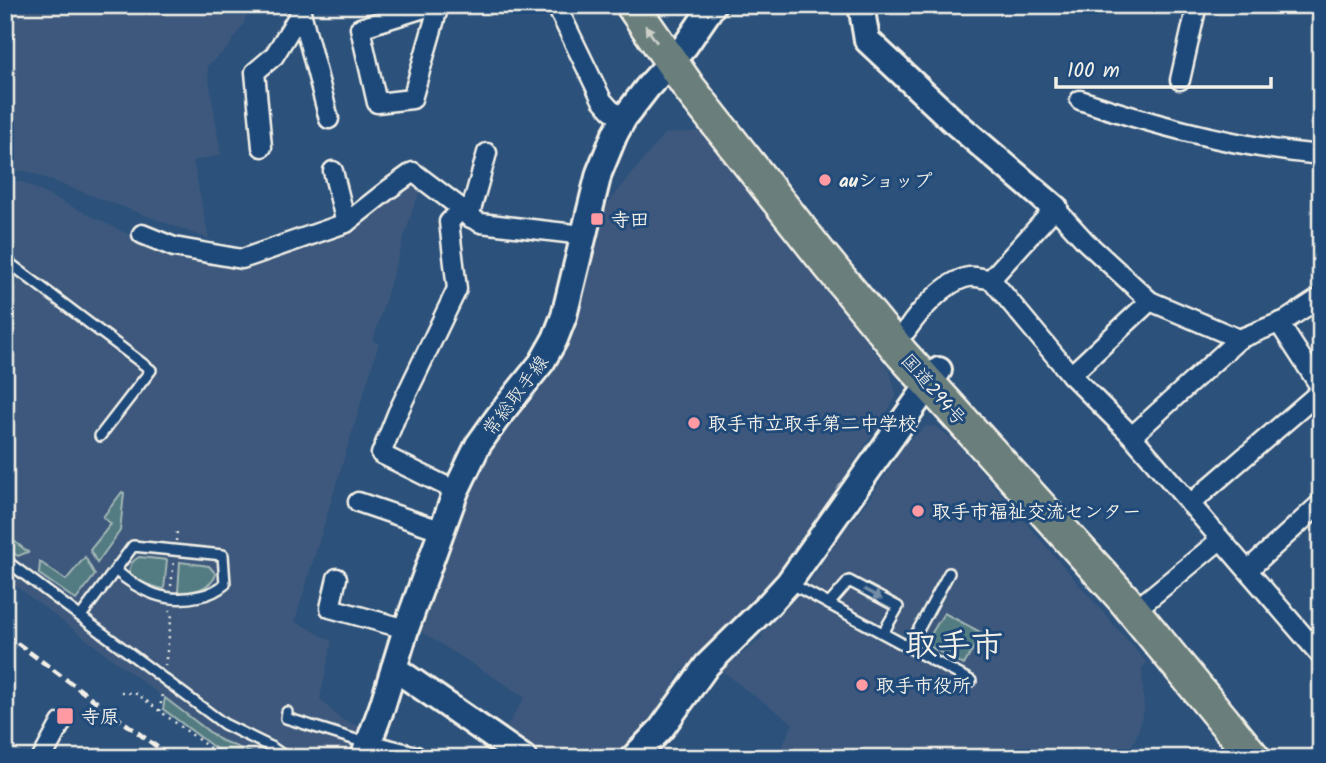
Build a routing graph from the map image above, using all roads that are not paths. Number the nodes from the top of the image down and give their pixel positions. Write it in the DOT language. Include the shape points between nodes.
graph roads {
  1 [pos="437,5"];
  2 [pos="556,5"];
  3 [pos="632,5"];
  4 [pos="658,5"];
  5 [pos="713,5"];
  6 [pos="861,5"];
  7 [pos="1197,5"];
  8 [pos="301,8"];
  9 [pos="678,54"];
  10 [pos="1180,79"];
  11 [pos="1080,100"];
  12 [pos="624,118"];
  13 [pos="329,119"];
  14 [pos="262,147"];
  15 [pos="487,153"];
  16 [pos="1321,155"];
  17 [pos="333,171"];
  18 [pos="1055,208"];
  19 [pos="465,213"];
  20 [pos="346,223"];
  21 [pos="142,234"];
  22 [pos="583,235"];
  23 [pos="5,273"];
  24 [pos="991,279"];
  25 [pos="1321,298"];
  26 [pos="1150,301"];
  27 [pos="1279,323"];
  28 [pos="906,331"];
  29 [pos="1239,339"];
  30 [pos="1071,374"];
  31 [pos="934,377"];
  32 [pos="1321,389"];
  33 [pos="100,436"];
  34 [pos="1132,436"];
  35 [pos="456,491"];
  36 [pos="358,502"];
  37 [pos="1190,504"];
  38 [pos="1317,513"];
  39 [pos="440,530"];
  40 [pos="1220,540"];
  41 [pos="5,560"];
  42 [pos="115,570"];
  43 [pos="1248,570"];
  44 [pos="949,573"];
  45 [pos="337,578"];
  46 [pos="789,582"];
  47 [pos="829,604"];
  48 [pos="1140,606"];
  49 [pos="81,616"];
  50 [pos="407,629"];
  51 [pos="883,633"];
  52 [pos="1314,639"];
  53 [pos="909,647"];
  54 [pos="1321,656"];
  55 [pos="394,668"];
  56 [pos="971,681"];
  57 [pos="287,712"];
  58 [pos="61,723"];
  59 [pos="365,751"];
  60 [pos="416,756"];
  61 [pos="42,758"];
  62 [pos="287,758"];
  63 [pos="523,758"];
  64 [pos="633,758"];
  65 [pos="1254,758"];
  66 [pos="1275,758"];
  1 -- 1 [label="street" via="412,99 377,103 360,28"];
  2 -- 12 [label="street" via="602,100"];
  9 -- 3 [label="highway, 国道294号, one-way"];
  4 -- 9 [label="highway, 国道294号"];
  5 -- 9 [label="street, 常総取手線"];
  6 -- 18 [label="street" via="867,40"];
  7 -- 10 [label="street"];
  8 -- 13 [label="street"];
  8 -- 14 [label="street" via="274,56 255,72"];
  9 -- 12 [label="street, 常総取手線"];
  9 -- 28 [label="highway, 国道294号" via="725,104 816,224"];
  9 -- 31 [label="highway, 国道294号" via="690,89 820,254"];
  11 -- 16 [label="street" via="1224,140"];
  12 -- 22 [label="street, 常総取手線" via="599,173"];
  15 -- 19 [label="street"];
  17 -- 20 [label="street"];
  18 -- 24 [label="street"];
  18 -- 26 [label="street"];
  19 -- 20 [label="street" via="414,172"];
  19 -- 22 [label="street" via="481,223"];
  19 -- 35 [label="street" via="449,222 457,289 381,454"];
  20 -- 21 [label="street" via="242,259 174,247"];
  22 -- 35 [label="street, 常総取手線" via="555,339 478,445"];
  23 -- 33 [label="lane" via="12,265 151,370"];
  24 -- 28 [label="street" via="970,277 951,284"];
  24 -- 30 [label="street"];
  25 -- 27 [label="street"];
  26 -- 29 [label="street"];
  26 -- 30 [label="street"];
  27 -- 29 [label="street"];
  27 -- 32 [label="street"];
  28 -- 31 [label="highway, 国道294号"];
  29 -- 34 [label="street"];
  30 -- 34 [label="street"];
  31 -- 46 [label="street"];
  31 -- 48 [label="highway, 国道294号"];
  32 -- 37 [label="street"];
  34 -- 37 [label="street"];
  35 -- 39 [label="street, 常総取手線"];
  36 -- 39 [label="street"];
  37 -- 40 [label="street"];
  38 -- 43 [label="street"];
  39 -- 50 [label="street, 常総取手線"];
  40 -- 43 [label="street"];
  40 -- 48 [label="street"];
  41 -- 49 [label="lane"];
  42 -- 42 [label="lane" via="133,546 223,555 225,584 211,593 170,598 142,589"];
  42 -- 49 [label="lane"];
  43 -- 52 [label="street"];
  44 -- 53 [label="lane"];
  45 -- 50 [label="street" via="330,608"];
  46 -- 47 [label="lane"];
  46 -- 64 [label="street" via="706,665 661,729"];
  47 -- 51 [label="lane"];
  47 -- 51 [label="lane, one-way" via="849,581 898,607"];
  48 -- 65 [label="highway, 国道294号"];
  48 -- 66 [label="highway, 国道294号" via="1217,684"];
  49 -- 62 [label="lane" via="224,724"];
  50 -- 55 [label="street, 常総取手線"];
  51 -- 53 [label="lane"];
  52 -- 54 [label="street"];
  53 -- 56 [label="lane"];
  55 -- 59 [label="street, 常総取手線"];
  55 -- 63 [label="street"];
  57 -- 59 [label="lane" via="286,718"];
  58 -- 61 [label="street"];
  59 -- 60 [label="street"];
}
